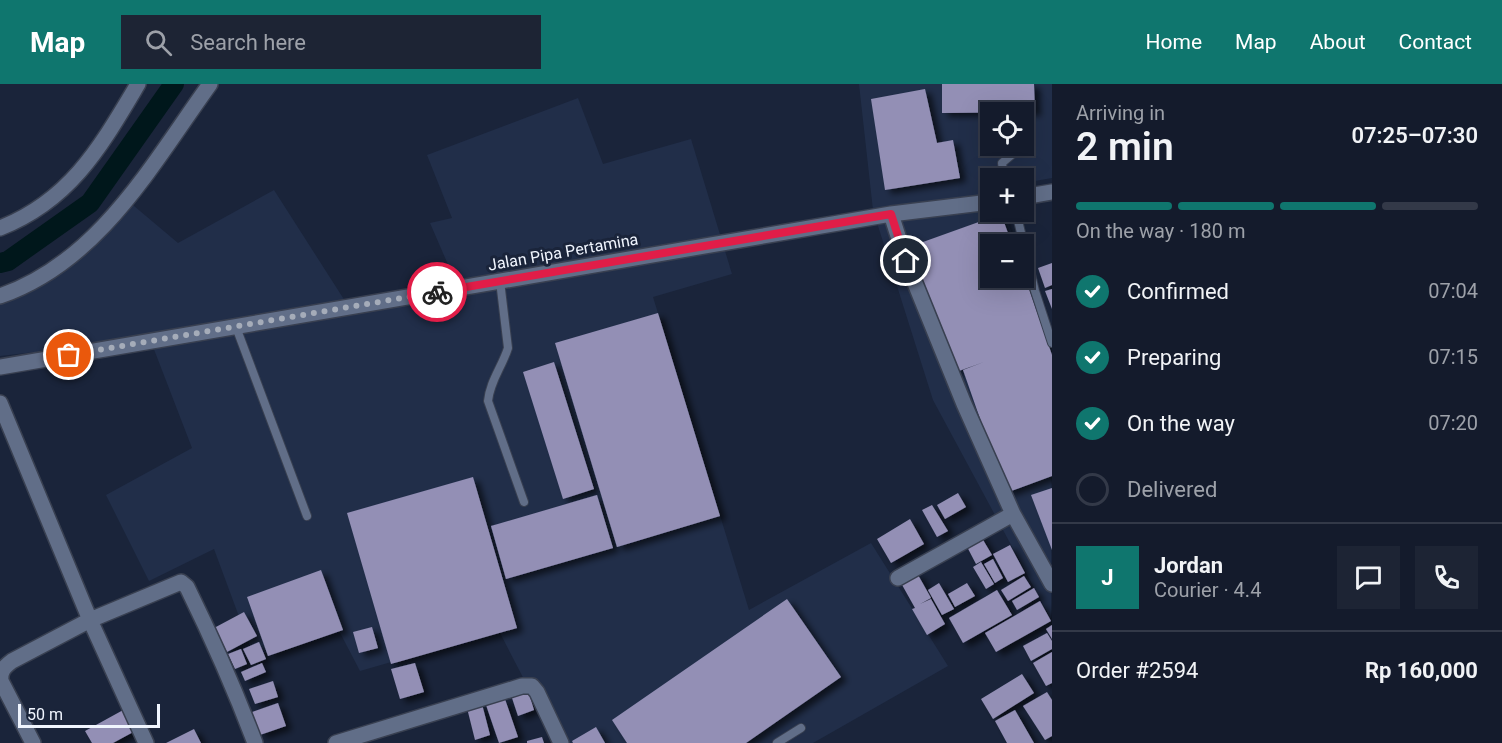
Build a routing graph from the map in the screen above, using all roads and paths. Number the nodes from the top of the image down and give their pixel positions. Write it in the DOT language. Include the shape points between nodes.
graph roads {
  1 [pos="138,84"];
  2 [pos="210,84"];
  3 [pos="1010,156"];
  4 [pos="1003,168"];
  5 [pos="1052,192"];
  6 [pos="1034,195"];
  7 [pos="980,203"];
  8 [pos="891,214"];
  9 [pos="1018,222"];
  10 [pos="0,228"];
  11 [pos="500,281"];
  12 [pos="0,296"];
  13 [pos="236,327"];
  14 [pos="1052,342"];
  15 [pos="0,368"];
  16 [pos="0,403"];
  17 [pos="524,502"];
  18 [pos="1013,514"];
  19 [pos="307,516"];
  20 [pos="898,578"];
  21 [pos="1052,584"];
  22 [pos="90,620"];
  23 [pos="801,728"];
  24 [pos="33,743"];
  25 [pos="146,743"];
  26 [pos="255,743"];
  27 [pos="336,743"];
  28 [pos="561,743"];
  29 [pos="777,743"];
  1 -- 10 [label="street" via="81,171 43,204"];
  2 -- 12 [label="street" via="120,208 90,240 44,274"];
  3 -- 4 [label="lane" via="1002,163"];
  5 -- 6 [label="street"];
  7 -- 8 [label="street, Jalan Pipa Pertamina"];
  8 -- 11 [label="street, Jalan Pipa Pertamina"];
  8 -- 18 [label="street" via="941,349"];
  9 -- 14 [label="lane"];
  11 -- 13 [label="street, Jalan Pipa Pertamina"];
  11 -- 17 [label="lane" via="508,348 490,387 488,401"];
  13 -- 15 [label="street, Jalan Pipa Pertamina"];
  13 -- 19 [label="lane"];
  16 -- 22 [label="street"];
  18 -- 20 [label="street"];
  18 -- 21 [label="street"];
  22 -- 24 [label="street" via="12,661 0,674"];
  22 -- 25 [label="street"];
  22 -- 26 [label="street" via="184,582"];
  23 -- 29 [label="lane"];
  27 -- 28 [label="street" via="522,686 532,686 537,692"];
}
